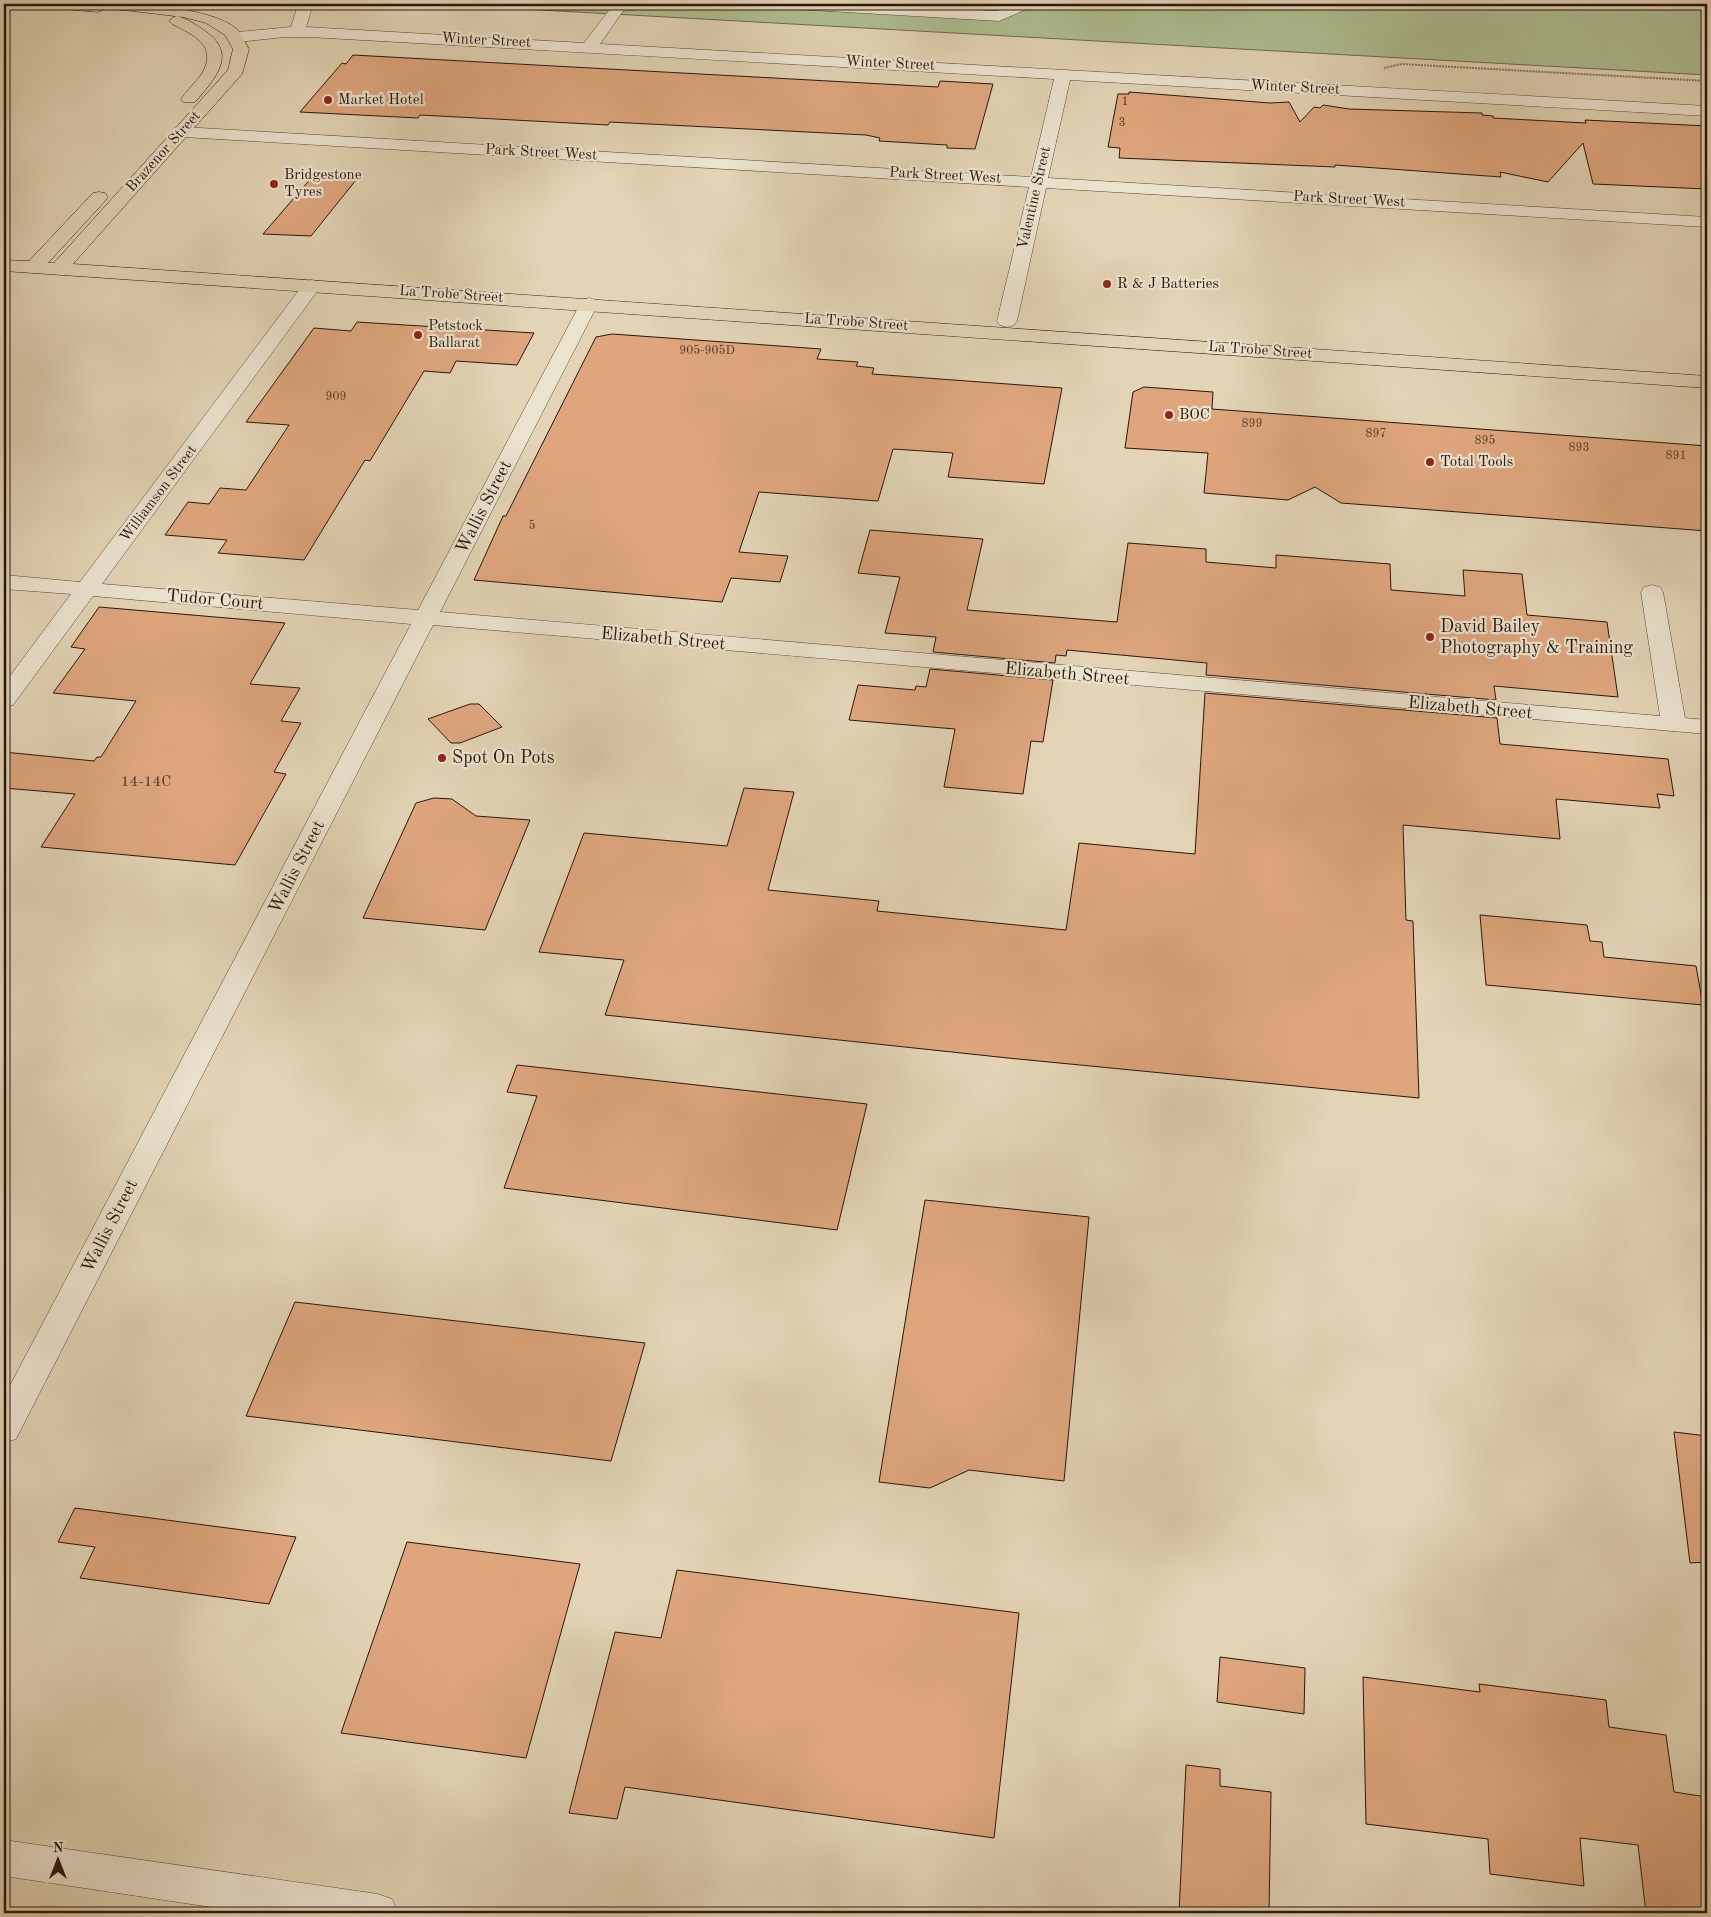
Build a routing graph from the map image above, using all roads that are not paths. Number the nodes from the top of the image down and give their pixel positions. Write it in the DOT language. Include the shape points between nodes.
graph roads {
  1 [pos="54,4"];
  2 [pos="80,4"];
  3 [pos="309,4"];
  4 [pos="650,4"];
  5 [pos="778,4"];
  6 [pos="1027,4"];
  7 [pos="620,5"];
  8 [pos="297,31"];
  9 [pos="238,37"];
  10 [pos="211,42"];
  11 [pos="590,46"];
  12 [pos="1063,74"];
  13 [pos="1707,111"];
  14 [pos="172,127"];
  15 [pos="1039,182"];
  16 [pos="108,187"];
  17 [pos="1707,222"];
  18 [pos="4,254"];
  19 [pos="38,262"];
  20 [pos="64,264"];
  21 [pos="4,265"];
  22 [pos="316,281"];
  23 [pos="592,298"];
  24 [pos="1006,327"];
  25 [pos="1707,369"];
  26 [pos="1707,382"];
  27 [pos="4,582"];
  28 [pos="88,588"];
  29 [pos="1652,592"];
  30 [pos="426,618"];
  31 [pos="4,700"];
  32 [pos="1674,724"];
  33 [pos="1707,727"];
  34 [pos="4,1429"];
  35 [pos="4,1858"];
  36 [pos="378,1913"];
  1 -- 10 [label="main road" via="156,16 188,26"];
  2 -- 9 [label="main road" via="153,7 191,14 220,24"];
  3 -- 8 [label="street"];
  4 -- 7 [label="street"];
  5 -- 6 [label="street" via="999,16"];
  7 -- 11 [label="street"];
  8 -- 9 [label="street, Winter Street"];
  8 -- 11 [label="street, Winter Street"];
  9 -- 10 [label="main road"];
  9 -- 14 [label="main road, Brazenor Street" via="242,51 236,71"];
  10 -- 14 [label="main road, Brazenor Street" via="216,55 214,64"];
  11 -- 12 [label="street, Winter Street"];
  12 -- 13 [label="street, Winter Street"];
  12 -- 15 [label="street, Valentine Street"];
  14 -- 15 [label="street, Park Street West"];
  14 -- 20 [label="main road, Brazenor Street"];
  15 -- 17 [label="street, Park Street West"];
  15 -- 24 [label="street, Valentine Street"];
  16 -- 19 [label="main road, Brazenor Street"];
  18 -- 19 [label="main road, La Trobe Street"];
  19 -- 20 [label="main road, La Trobe Street"];
  19 -- 21 [label="main road, La Trobe Street"];
  20 -- 22 [label="main road, La Trobe Street"];
  22 -- 23 [label="main road, La Trobe Street"];
  22 -- 28 [label="street, Williamson Street"];
  23 -- 24 [label="main road, La Trobe Street"];
  23 -- 30 [label="street, Wallis Street"];
  24 -- 25 [label="main road, La Trobe Street"];
  24 -- 26 [label="main road, La Trobe Street"];
  27 -- 28 [label="street, Tudor Court"];
  28 -- 30 [label="street, Tudor Court"];
  28 -- 31 [label="street, Williamson Street"];
  29 -- 32 [label="street"];
  30 -- 32 [label="street, Elizabeth Street"];
  30 -- 34 [label="street, Wallis Street"];
  32 -- 33 [label="street, Elizabeth Street"];
  35 -- 36 [label="street"];
}
